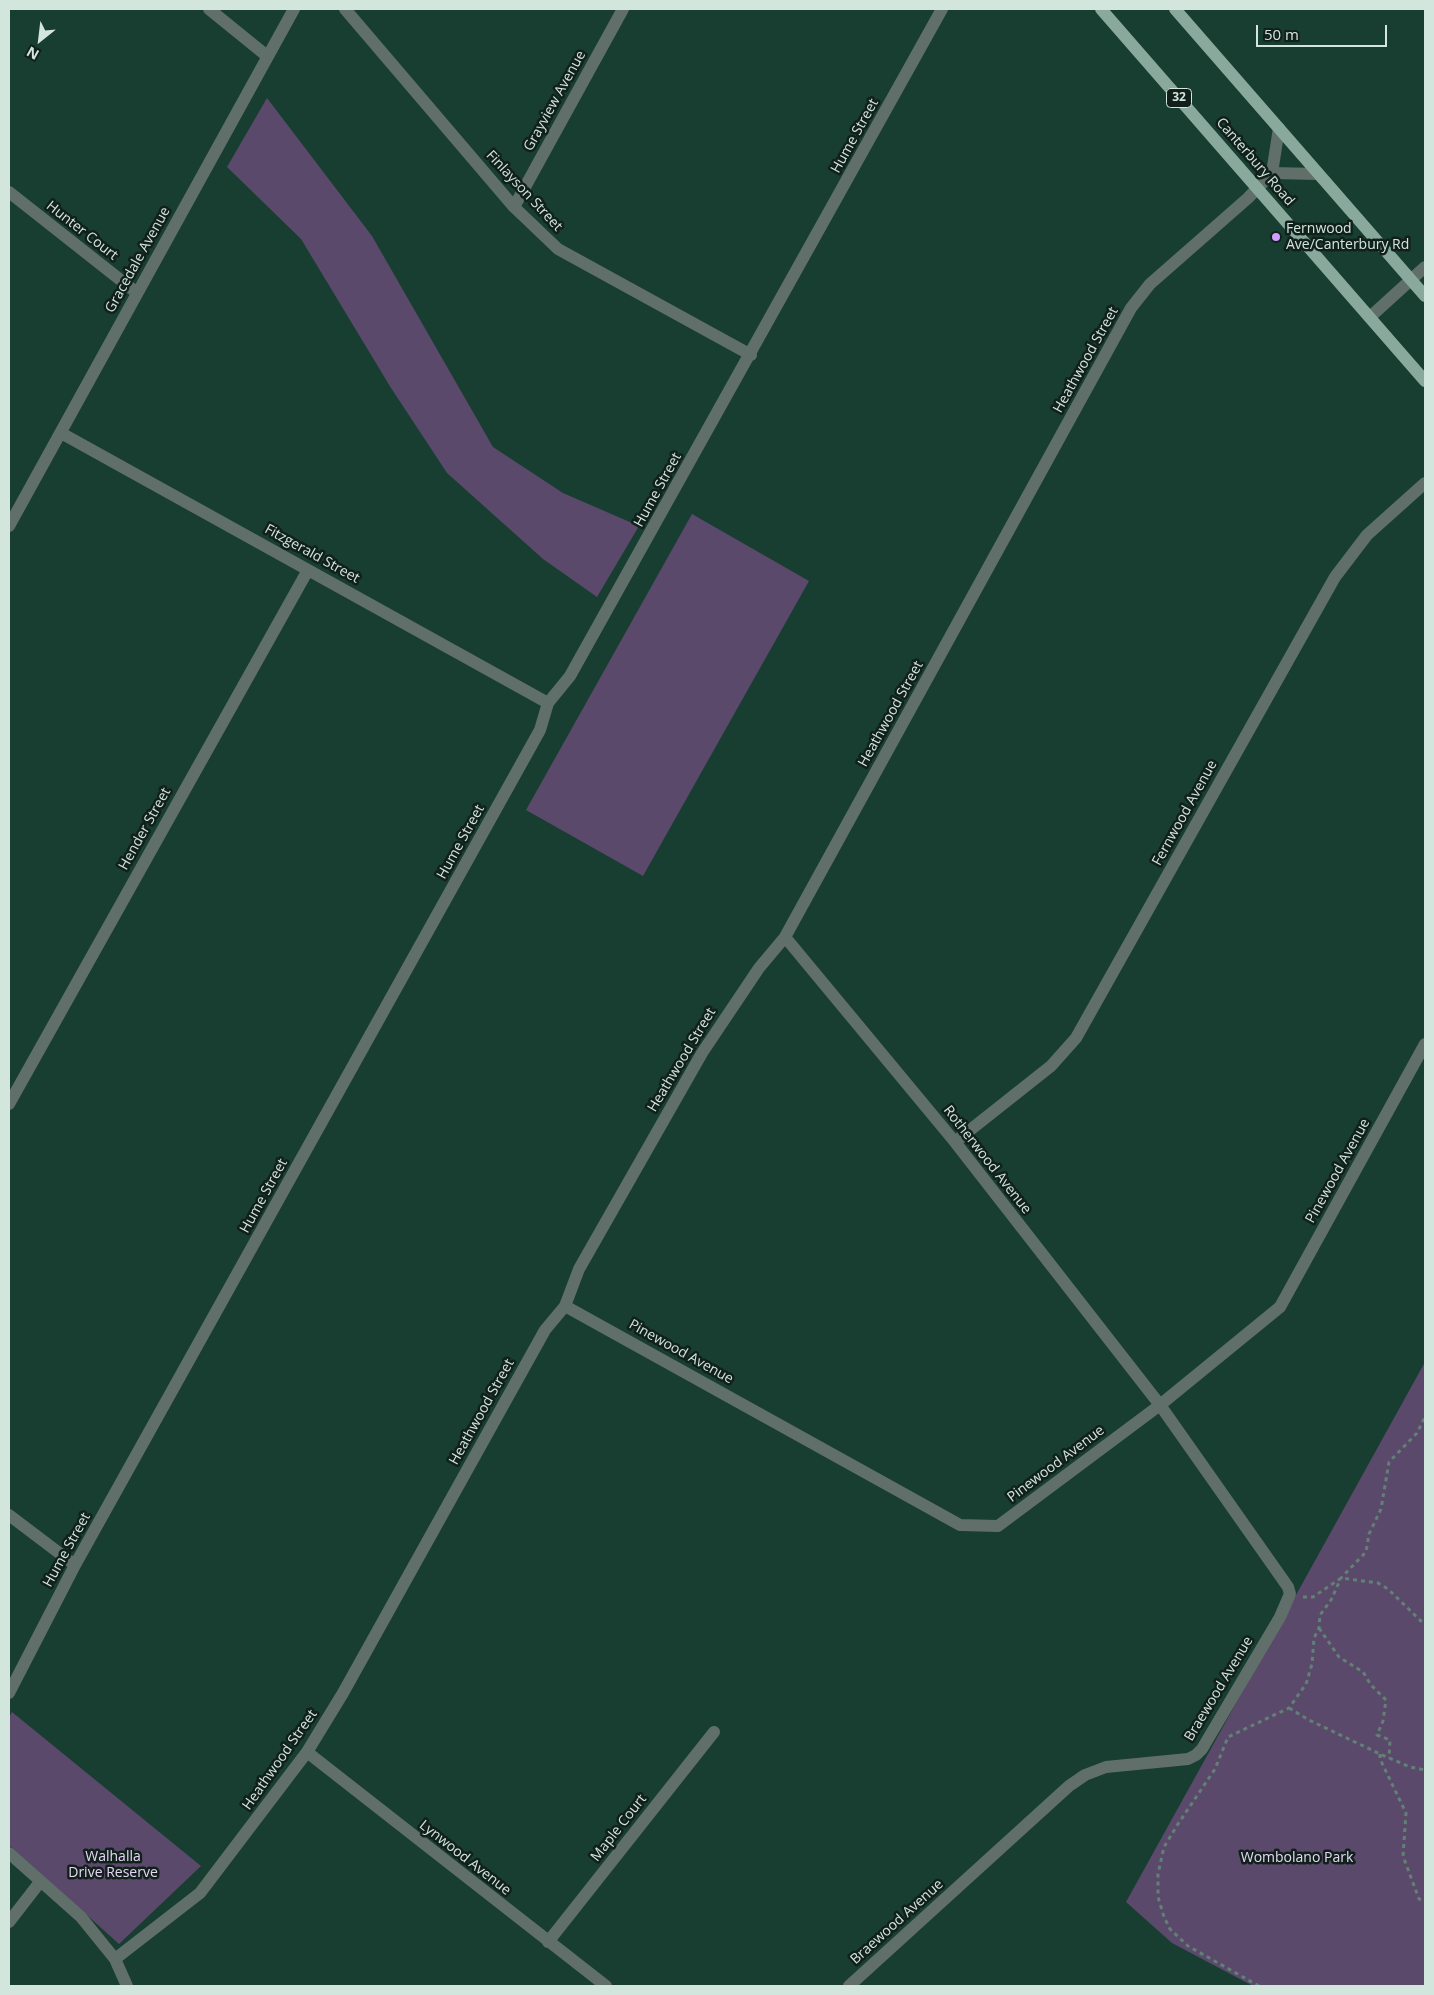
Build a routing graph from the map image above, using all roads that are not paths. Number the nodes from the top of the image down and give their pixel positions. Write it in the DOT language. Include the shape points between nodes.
graph roads {
  1 [pos="208,9"];
  2 [pos="294,9"];
  3 [pos="345,9"];
  4 [pos="623,9"];
  5 [pos="942,9"];
  6 [pos="1101,9"];
  7 [pos="1175,9"];
  8 [pos="267,56"];
  9 [pos="1279,128"];
  10 [pos="1272,172"];
  11 [pos="1318,174"];
  12 [pos="1258,188"];
  13 [pos="9,192"];
  14 [pos="514,207"];
  15 [pos="1425,268"];
  16 [pos="1411,280"];
  17 [pos="137,293"];
  18 [pos="1425,296"];
  19 [pos="1370,317"];
  20 [pos="751,355"];
  21 [pos="1425,381"];
  22 [pos="61,433"];
  23 [pos="1425,483"];
  24 [pos="10,520"];
  25 [pos="308,570"];
  26 [pos="548,703"];
  27 [pos="785,937"];
  28 [pos="1425,1044"];
  29 [pos="9,1104"];
  30 [pos="955,1142"];
  31 [pos="565,1306"];
  32 [pos="1160,1405"];
  33 [pos="9,1515"];
  34 [pos="76,1565"];
  35 [pos="9,1693"];
  36 [pos="714,1732"];
  37 [pos="307,1752"];
  38 [pos="9,1853"];
  39 [pos="40,1882"];
  40 [pos="9,1922"];
  41 [pos="548,1942"];
  42 [pos="115,1959"];
  43 [pos="127,1986"];
  44 [pos="606,1986"];
  45 [pos="849,1986"];
  1 -- 8 [label="street"];
  2 -- 8 [label="street, Gracedale Avenue"];
  3 -- 14 [label="street, Finlayson Street"];
  4 -- 14 [label="street, Grayview Avenue"];
  5 -- 20 [label="street, Hume Street"];
  6 -- 12 [label="main road, Canterbury Road / 32"];
  7 -- 9 [label="main road"];
  8 -- 17 [label="street, Gracedale Avenue"];
  9 -- 10 [label="street"];
  9 -- 11 [label="main road"];
  10 -- 11 [label="street"];
  10 -- 12 [label="street, Heathwood Street"];
  11 -- 16 [label="main road"];
  12 -- 19 [label="main road, Canterbury Road / 32"];
  12 -- 27 [label="street, Heathwood Street" via="1150,284 1131,308"];
  13 -- 17 [label="street, Hunter Court"];
  14 -- 20 [label="street, Finlayson Street" via="558,249"];
  15 -- 16 [label="street"];
  16 -- 18 [label="main road"];
  16 -- 19 [label="street"];
  17 -- 22 [label="street, Gracedale Avenue"];
  19 -- 21 [label="main road, Canterbury Road / 32"];
  20 -- 26 [label="street, Hume Street" via="570,676"];
  22 -- 24 [label="street, Gracedale Avenue"];
  22 -- 25 [label="street, Fitzgerald Street"];
  23 -- 30 [label="street, Fernwood Avenue" via="1366,535 1335,576 1076,1038 1051,1066"];
  25 -- 26 [label="street, Fitzgerald Street"];
  25 -- 29 [label="street, Hender Street"];
  26 -- 34 [label="street, Hume Street" via="540,730"];
  27 -- 30 [label="street, Rotherwood Avenue"];
  27 -- 31 [label="street, Heathwood Street" via="759,968 702,1053 579,1269"];
  28 -- 32 [label="street, Pinewood Avenue" via="1280,1307"];
  30 -- 32 [label="street, Rotherwood Avenue"];
  31 -- 32 [label="street, Pinewood Avenue" via="960,1525 998,1526"];
  31 -- 37 [label="street, Heathwood Street" via="545,1330"];
  32 -- 45 [label="street, Braewood Avenue" via="1288,1587 1290,1594 1275,1625 1196,1755 1188,1759 1106,1767 1085,1775"];
  33 -- 34 [label="street"];
  34 -- 35 [label="street, Hume Street"];
  36 -- 41 [label="street, Maple Court"];
  37 -- 41 [label="street, Lynwood Avenue"];
  37 -- 42 [label="street, Heathwood Street" via="200,1893"];
  38 -- 39 [label="street"];
  39 -- 40 [label="street"];
  39 -- 42 [label="street" via="81,1917"];
  41 -- 44 [label="street, Lynwood Avenue"];
  42 -- 43 [label="street"];
}
